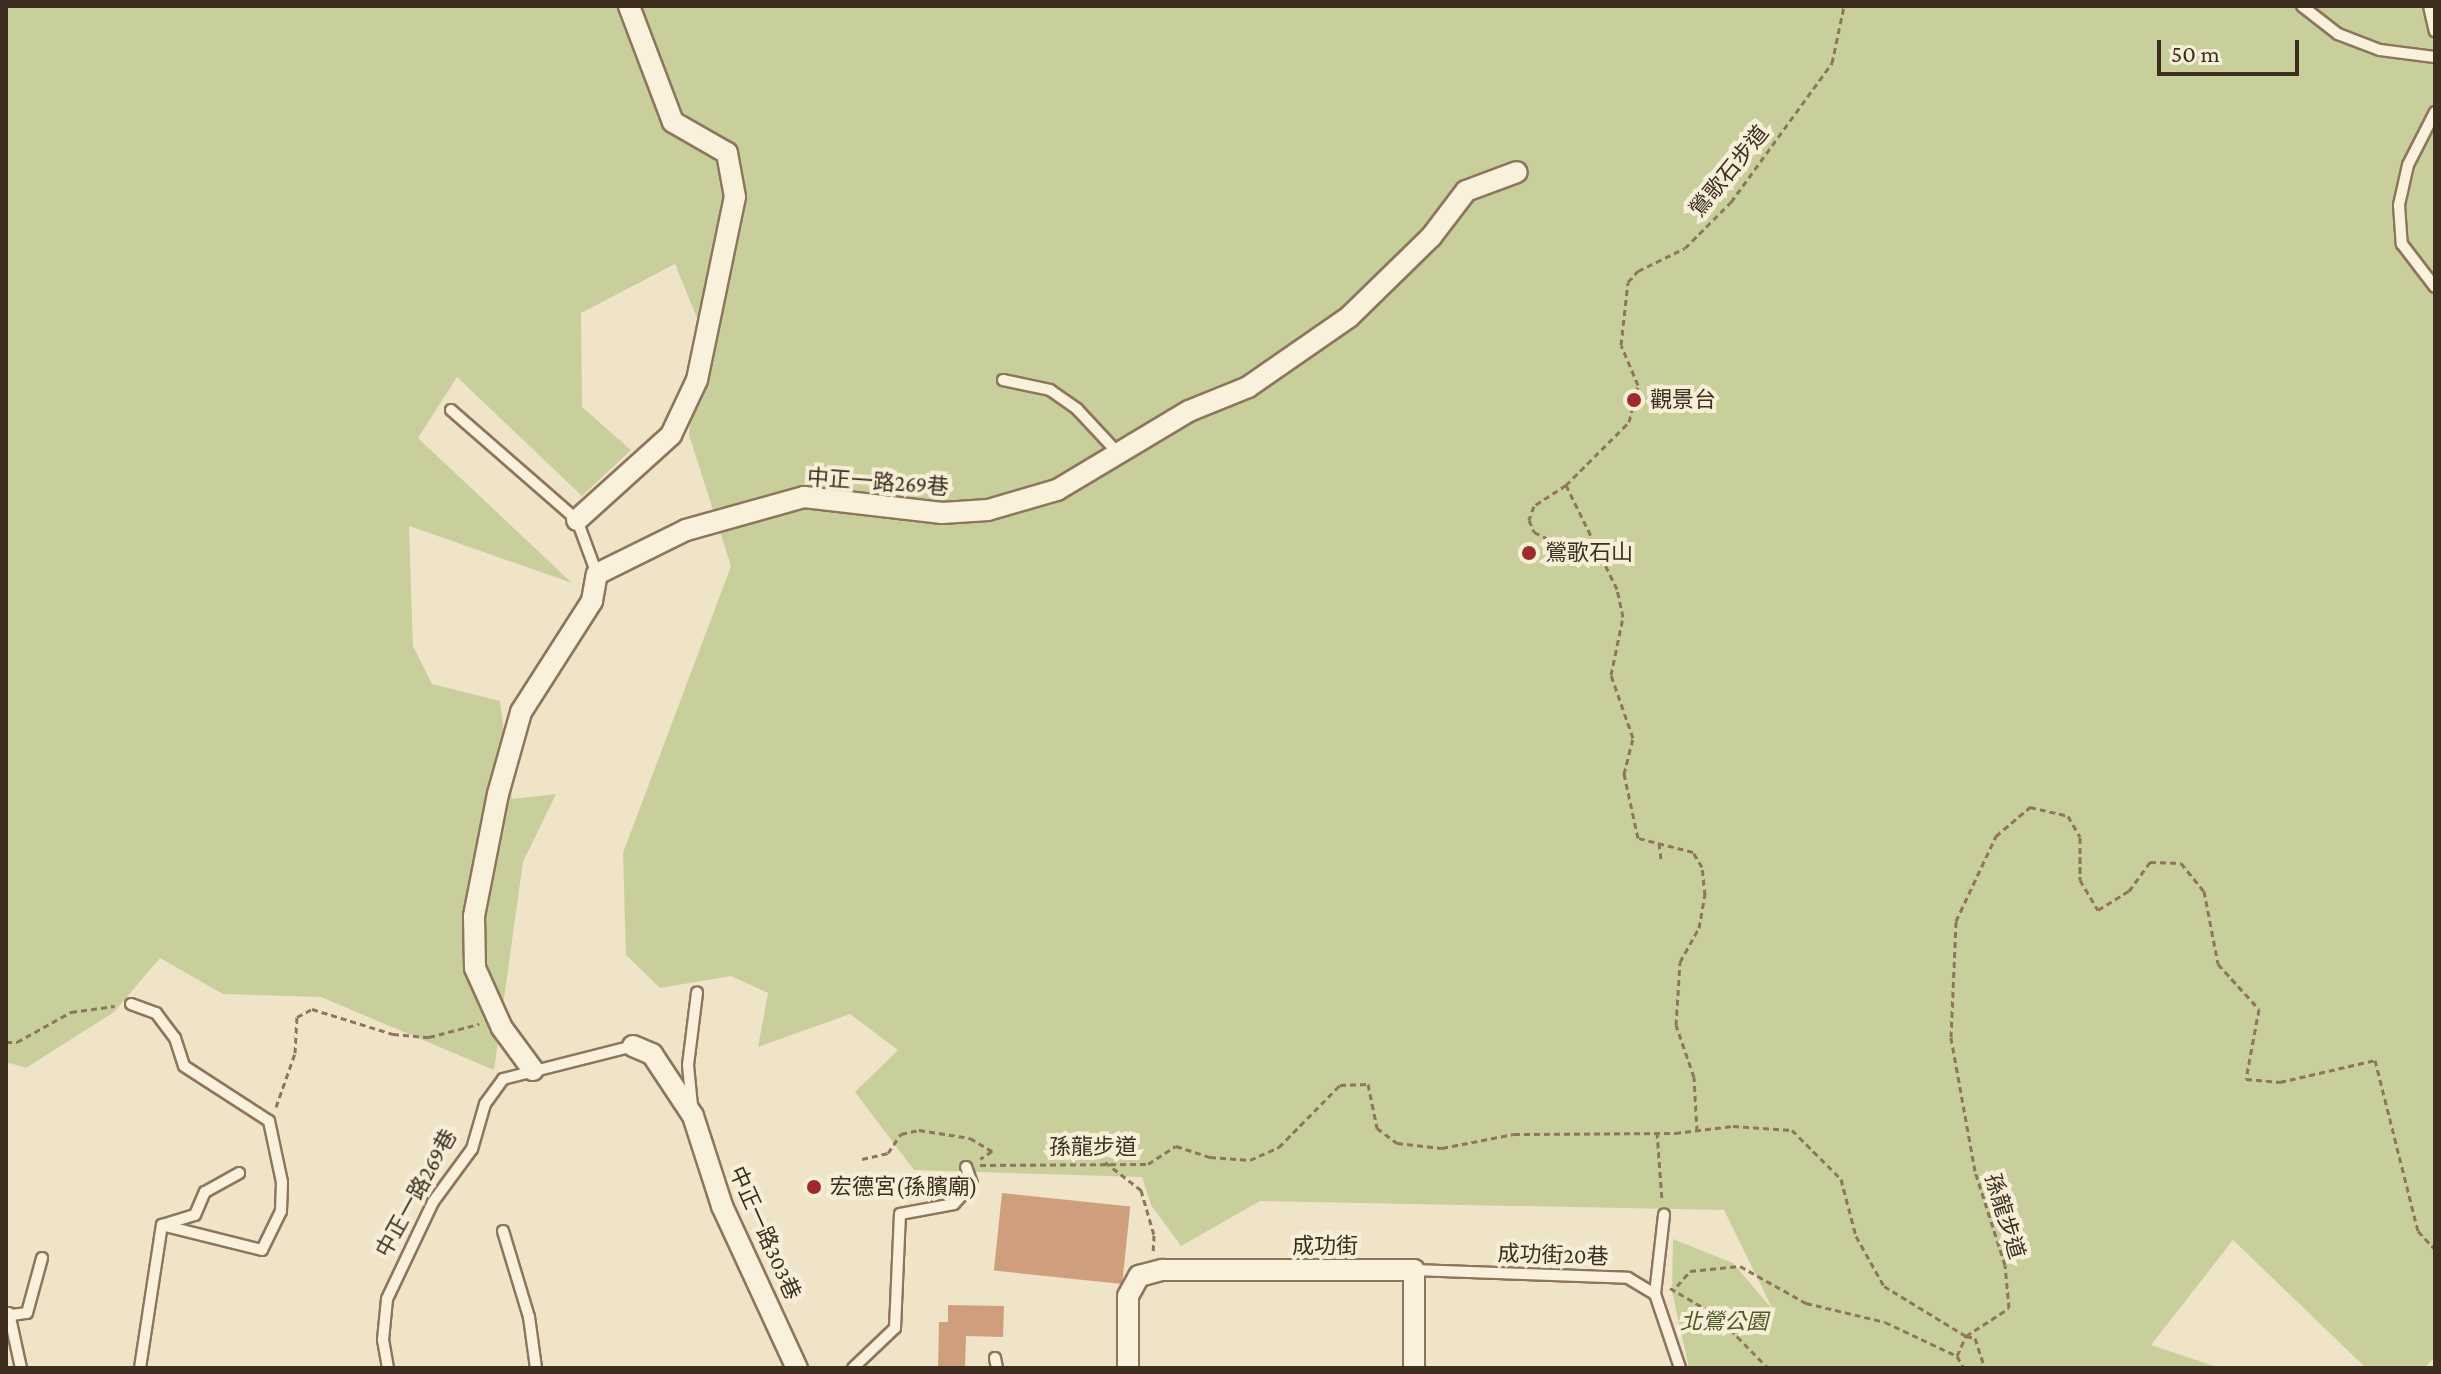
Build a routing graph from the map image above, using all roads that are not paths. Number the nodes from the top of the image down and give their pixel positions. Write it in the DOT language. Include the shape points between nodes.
graph roads {
  1 [pos="629,6"];
  2 [pos="2302,6"];
  3 [pos="2429,6"];
  4 [pos="2435,31"];
  5 [pos="2435,57"];
  6 [pos="2435,112"];
  7 [pos="1517,172"];
  8 [pos="2435,287"];
  9 [pos="1003,380"];
  10 [pos="451,410"];
  11 [pos="1118,453"];
  12 [pos="577,520"];
  13 [pos="597,574"];
  14 [pos="697,993"];
  15 [pos="131,1004"];
  16 [pos="633,1046"];
  17 [pos="533,1070"];
  18 [pos="693,1116"];
  19 [pos="966,1167"];
  20 [pos="239,1173"];
  21 [pos="1664,1215"];
  22 [pos="162,1225"];
  23 [pos="503,1231"];
  24 [pos="42,1258"];
  25 [pos="1414,1270"];
  26 [pos="1657,1290"];
  27 [pos="9,1313"];
  28 [pos="21,1368"];
  29 [pos="140,1368"];
  30 [pos="388,1368"];
  31 [pos="536,1368"];
  32 [pos="797,1368"];
  33 [pos="853,1368"];
  34 [pos="1128,1368"];
  35 [pos="1414,1368"];
  36 [pos="1680,1368"];
  1 -- 12 [label="street" via="673,122 727,153 735,197 697,380 671,435"];
  2 -- 5 [label="lane" via="2338,34 2380,50"];
  3 -- 4 [label="lane"];
  6 -- 8 [label="lane" via="2408,165 2399,205 2402,244"];
  7 -- 11 [label="street, 中正一路269巷" via="1486,179 1466,191 1431,237 1349,317 1248,387 1189,411"];
  9 -- 11 [label="lane" via="1050,390 1077,409"];
  10 -- 12 [label="lane"];
  11 -- 13 [label="street, 中正一路269巷" via="1057,490 988,510 942,513 804,497 686,530"];
  12 -- 13 [label="lane"];
  13 -- 17 [label="street" via="592,601 521,712 498,794 474,916 475,968 502,1028"];
  14 -- 18 [label="lane, 中正一路303巷" via="688,1065"];
  15 -- 22 [label="lane" via="156,1013 175,1038 184,1066 269,1121 282,1182 281,1211 262,1250"];
  16 -- 17 [label="lane, 中正一路269巷"];
  16 -- 18 [label="street, 中正一路303巷" via="652,1054"];
  17 -- 30 [label="lane, 中正一路269巷" via="503,1079 485,1104 472,1149 433,1202 404,1260 387,1299 383,1340"];
  18 -- 32 [label="street, 中正一路303巷" via="722,1206"];
  19 -- 33 [label="lane" via="972,1184 954,1204 900,1214 895,1328"];
  20 -- 22 [label="lane" via="205,1192 195,1215"];
  21 -- 26 [label="lane"];
  22 -- 29 [label="lane"];
  23 -- 31 [label="lane" via="529,1317"];
  24 -- 27 [label="lane" via="27,1313"];
  25 -- 26 [label="lane, 成功街20巷" via="1628,1278"];
  25 -- 34 [label="street, 成功街" via="1144,1274 1128,1296"];
  25 -- 35 [label="street"];
  26 -- 36 [label="lane"];
  27 -- 28 [label="lane"];
}
